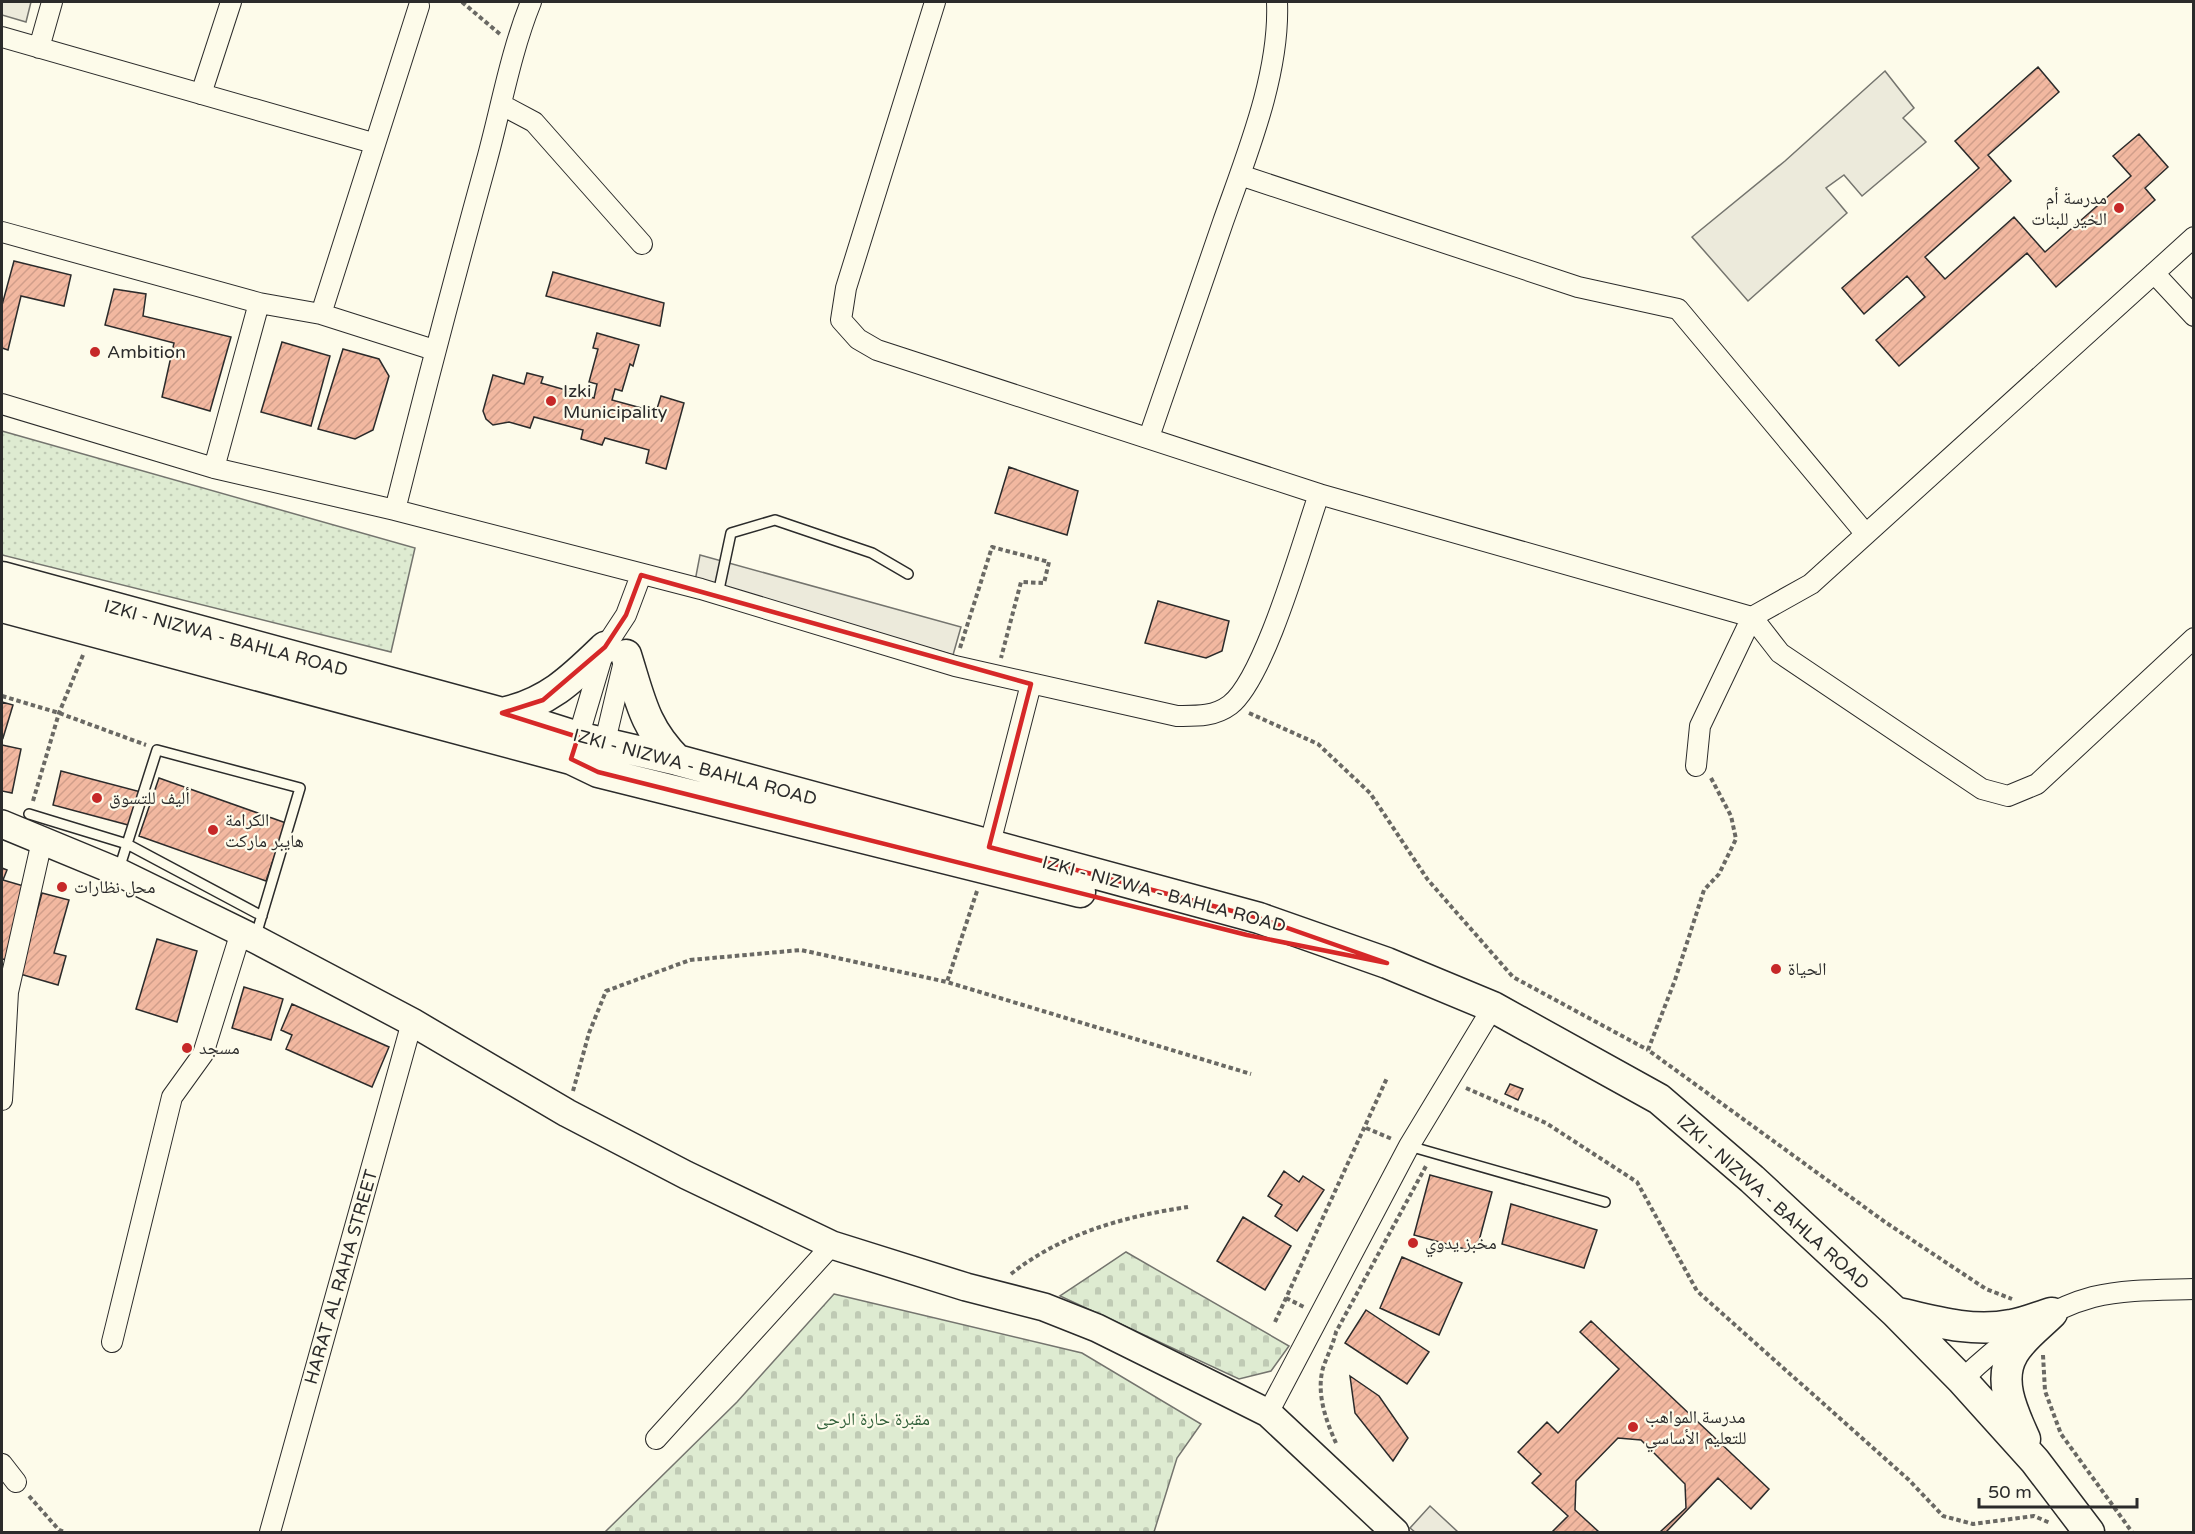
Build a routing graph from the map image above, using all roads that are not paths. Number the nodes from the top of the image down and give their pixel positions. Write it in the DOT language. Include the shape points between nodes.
graph roads {
  1 [pos="52,2"];
  2 [pos="231,2"];
  3 [pos="531,2"];
  4 [pos="935,2"];
  5 [pos="1277,2"];
  6 [pos="419,6"];
  7 [pos="2,37"];
  8 [pos="39,48"];
  9 [pos="201,94"];
  10 [pos="502,105"];
  11 [pos="374,142"];
  12 [pos="1240,175"];
  13 [pos="2,232"];
  14 [pos="2193,237"];
  15 [pos="642,244"];
  16 [pos="2154,273"];
  17 [pos="259,303"];
  18 [pos="321,314"];
  19 [pos="2193,316"];
  20 [pos="434,350"];
  21 [pos="2,404"];
  22 [pos="1149,437"];
  23 [pos="214,468"];
  24 [pos="1319,494"];
  25 [pos="395,510"];
  26 [pos="1865,533"];
  27 [pos="908,574"];
  28 [pos="641,575"];
  29 [pos="2,576"];
  30 [pos="717,594"];
  31 [pos="2,607"];
  32 [pos="1752,617"];
  33 [pos="2193,638"];
  34 [pos="615,651"];
  35 [pos="1031,684"];
  36 [pos="502,714"];
  37 [pos="584,746"];
  38 [pos="677,760"];
  39 [pos="1696,766"];
  40 [pos="29,814"];
  41 [pos="2,824"];
  42 [pos="42,841"];
  43 [pos="128,844"];
  44 [pos="987,857"];
  45 [pos="118,872"];
  46 [pos="253,929"];
  47 [pos="1493,1007"];
  48 [pos="412,1022"];
  49 [pos="2,1100"];
  50 [pos="1409,1146"];
  51 [pos="1605,1202"];
  52 [pos="832,1245"];
  53 [pos="2193,1289"];
  54 [pos="1895,1312"];
  55 [pos="2052,1313"];
  56 [pos="111,1342"];
  57 [pos="1962,1380"];
  58 [pos="1268,1413"];
  59 [pos="656,1439"];
  60 [pos="2035,1461"];
  61 [pos="2,1464"];
  62 [pos="16,1482"];
  63 [pos="2085,1527"];
  64 [pos="270,1533"];
  65 [pos="1395,1533"];
  1 -- 8 [label="street"];
  2 -- 9 [label="street"];
  3 -- 10 [label="street" via="516,39"];
  4 -- 22 [label="street" via="846,288 842,320 858,339 877,350"];
  5 -- 12 [label="street" via="1278,26 1269,77"];
  6 -- 11 [label="street"];
  7 -- 8 [label="street"];
  8 -- 9 [label="street"];
  9 -- 11 [label="street"];
  10 -- 15 [label="street" via="534,122"];
  10 -- 20 [label="street"];
  11 -- 18 [label="street"];
  12 -- 22 [label="street"];
  12 -- 26 [label="street" via="1578,287 1678,309"];
  13 -- 17 [label="street"];
  14 -- 16 [label="street"];
  16 -- 19 [label="street"];
  16 -- 26 [label="street"];
  17 -- 18 [label="street"];
  17 -- 23 [label="street"];
  18 -- 20 [label="street"];
  20 -- 25 [label="street"];
  21 -- 23 [label="street"];
  22 -- 24 [label="street"];
  23 -- 25 [label="street"];
  24 -- 32 [label="street"];
  24 -- 35 [label="street" via="1262,658 1230,705 1206,716 1177,716"];
  25 -- 28 [label="street"];
  26 -- 32 [label="street" via="1811,584"];
  27 -- 30 [label="lane" via="872,553 775,520 731,533"];
  28 -- 30 [label="street"];
  28 -- 34 [label="street"];
  29 -- 36 [label="main road, IZKI - NIZWA - BAHLA ROAD"];
  30 -- 35 [label="street" via="955,666"];
  31 -- 37 [label="main road, IZKI - NIZWA - BAHLA ROAD" via="92,633"];
  32 -- 33 [label="street" via="1780,653 1982,789 2008,796 2037,784"];
  32 -- 39 [label="street" via="1700,726"];
  34 -- 36 [label="main road" via="543,700"];
  34 -- 37 [label="street"];
  34 -- 37 [label="street"];
  34 -- 38 [label="main road" via="658,741"];
  35 -- 44 [label="street"];
  36 -- 37 [label="main road, IZKI - NIZWA - BAHLA ROAD"];
  37 -- 38 [label="main road, IZKI - NIZWA - BAHLA ROAD"];
  37 -- 44 [label="main road, IZKI - NIZWA - BAHLA ROAD" via="598,772"];
  38 -- 44 [label="main road, IZKI - NIZWA - BAHLA ROAD"];
  40 -- 43 [label="lane"];
  41 -- 42 [label="street"];
  42 -- 45 [label="street"];
  42 -- 49 [label="street" via="8,992"];
  43 -- 45 [label="lane"];
  43 -- 46 [label="lane"];
  43 -- 46 [label="lane" via="157,750 300,788"];
  44 -- 47 [label="main road, IZKI - NIZWA - BAHLA ROAD" via="1246,935 1387,963"];
  45 -- 46 [label="street"];
  46 -- 48 [label="street"];
  46 -- 56 [label="street" via="203,1054 172,1097"];
  47 -- 50 [label="street"];
  47 -- 54 [label="main road, IZKI - NIZWA - BAHLA ROAD" via="1659,1099"];
  48 -- 52 [label="street" via="567,1113"];
  48 -- 64 [label="street, HARAT AL RAHA STREET"];
  50 -- 51 [label="lane"];
  50 -- 58 [label="street"];
  52 -- 58 [label="street" via="1044,1307 1097,1328"];
  52 -- 59 [label="street"];
  53 -- 55 [label="street" via="2127,1291 2092,1298"];
  54 -- 55 [label="main road" via="1948,1325 1981,1328 2010,1325"];
  54 -- 57 [label="main road, IZKI - NIZWA - BAHLA ROAD"];
  55 -- 57 [label="street" via="1984,1357"];
  55 -- 60 [label="main road" via="2013,1354 2006,1377 2012,1410"];
  57 -- 60 [label="main road, IZKI - NIZWA - BAHLA ROAD"];
  58 -- 65 [label="street"];
  60 -- 63 [label="main road, IZKI - NIZWA - BAHLA ROAD"];
  61 -- 62 [label="street"];
}
